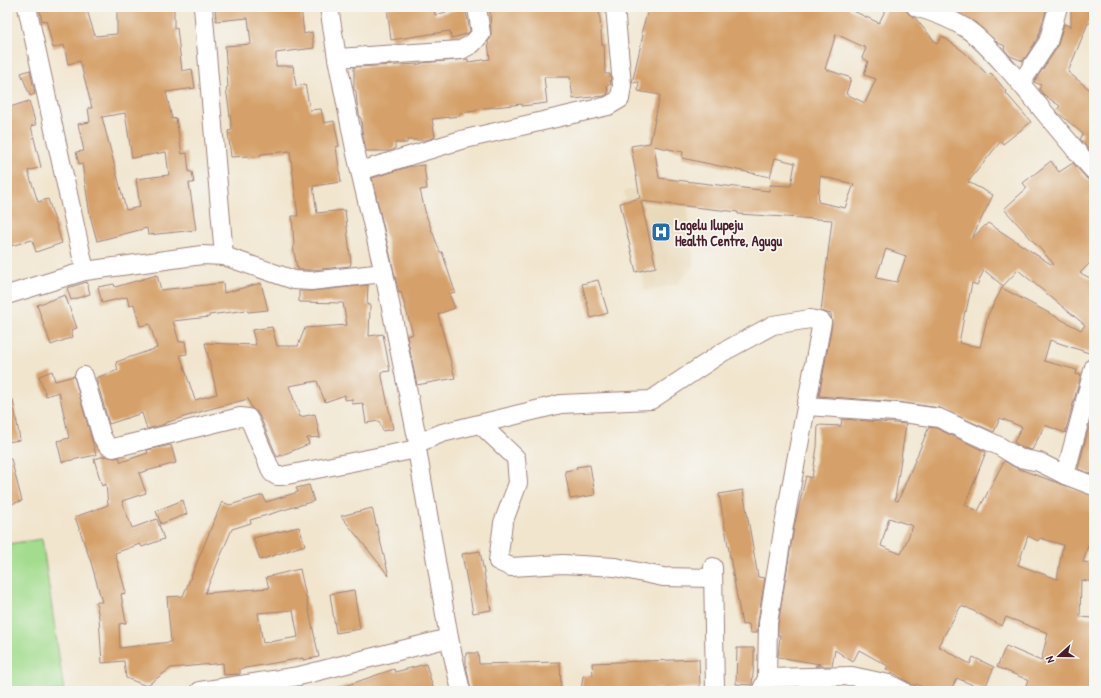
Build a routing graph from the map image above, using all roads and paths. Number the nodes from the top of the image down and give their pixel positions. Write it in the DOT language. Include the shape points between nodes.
graph roads {
  1 [pos="27,7"];
  2 [pos="203,7"];
  3 [pos="329,7"];
  4 [pos="478,7"];
  5 [pos="615,7"];
  6 [pos="916,7"];
  7 [pos="1058,7"];
  8 [pos="336,58"];
  9 [pos="1020,83"];
  10 [pos="360,171"];
  11 [pos="1094,171"];
  12 [pos="224,256"];
  13 [pos="85,271"];
  14 [pos="384,273"];
  15 [pos="7,296"];
  16 [pos="1094,367"];
  17 [pos="84,376"];
  18 [pos="806,406"];
  19 [pos="480,424"];
  20 [pos="418,446"];
  21 [pos="1065,475"];
  22 [pos="1094,486"];
  23 [pos="449,638"];
  24 [pos="764,684"];
  25 [pos="200,691"];
  26 [pos="461,691"];
  27 [pos="715,691"];
  28 [pos="903,691"];
  1 -- 13 [label="street"];
  2 -- 12 [label="street"];
  3 -- 8 [label="street"];
  4 -- 8 [label="street" via="481,34 472,44 461,50"];
  5 -- 10 [label="street" via="622,85 620,99 614,103 461,140"];
  6 -- 9 [label="street" via="940,14 964,28 985,44"];
  7 -- 9 [label="street" via="1048,42"];
  8 -- 10 [label="street"];
  9 -- 11 [label="street"];
  10 -- 14 [label="street"];
  12 -- 13 [label="street" via="202,255"];
  12 -- 14 [label="street" via="294,280 311,281"];
  13 -- 15 [label="street"];
  14 -- 20 [label="street"];
  16 -- 21 [label="street"];
  17 -- 20 [label="street" via="102,437 107,445 113,448 240,417 248,418 272,473 277,476"];
  18 -- 19 [label="street" via="822,322 810,319 773,325 723,352 651,400 561,404"];
  18 -- 21 [label="street" via="896,412 939,418 1019,458 1039,462"];
  18 -- 24 [label="street" via="768,623"];
  19 -- 20 [label="street" via="442,433"];
  19 -- 27 [label="street" via="516,458 518,483 503,523 498,561 510,567 563,564 615,567 663,577 713,573"];
  20 -- 23 [label="street"];
  21 -- 22 [label="street"];
  23 -- 25 [label="street" via="299,676"];
  23 -- 26 [label="street"];
  24 -- 28 [label="street" via="852,676 889,684"];
}
